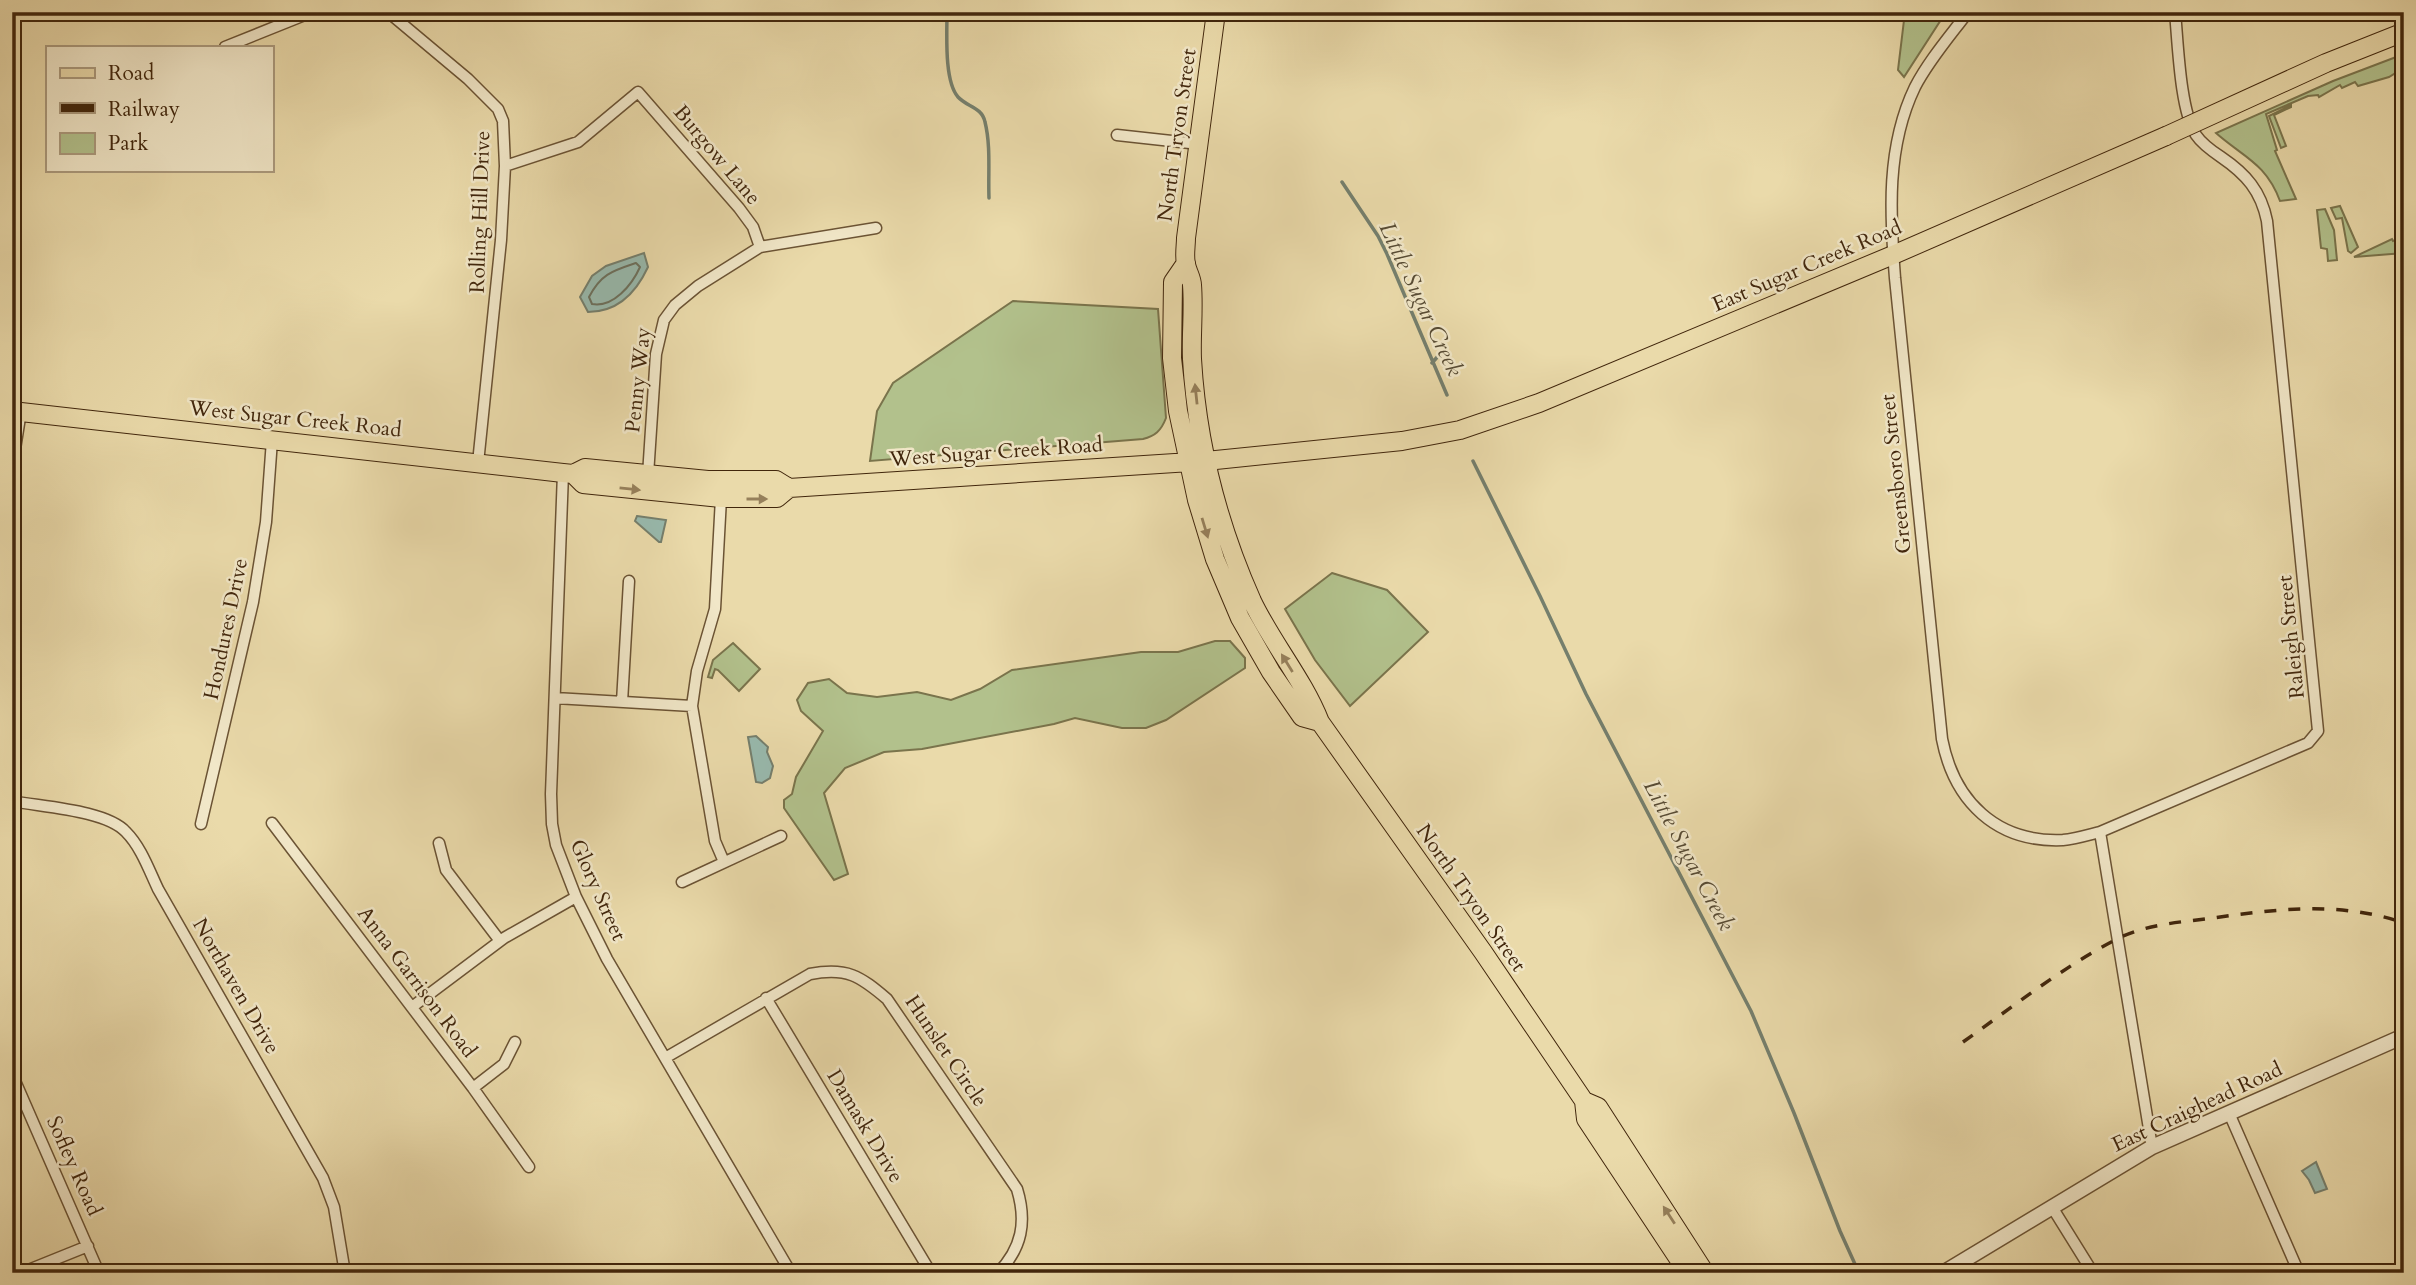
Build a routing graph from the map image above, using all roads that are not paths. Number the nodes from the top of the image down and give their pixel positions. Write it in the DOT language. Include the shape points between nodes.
graph roads {
  1 [pos="312,12"];
  2 [pos="388,12"];
  3 [pos="1216,12"];
  4 [pos="1968,12"];
  5 [pos="2175,12"];
  6 [pos="2404,32"];
  7 [pos="227,46"];
  8 [pos="1117,135"];
  9 [pos="1199,144"];
  10 [pos="505,166"];
  11 [pos="876,228"];
  12 [pos="760,247"];
  13 [pos="1894,255"];
  14 [pos="16,411"];
  15 [pos="272,440"];
  16 [pos="1197,462"];
  17 [pos="478,463"];
  18 [pos="12,468"];
  19 [pos="568,473"];
  20 [pos="648,475"];
  21 [pos="789,488"];
  22 [pos="721,498"];
  23 [pos="629,581"];
  24 [pos="555,698"];
  25 [pos="622,702"];
  26 [pos="692,706"];
  27 [pos="12,801"];
  28 [pos="272,823"];
  29 [pos="201,824"];
  30 [pos="2100,832"];
  31 [pos="781,836"];
  32 [pos="439,843"];
  33 [pos="724,862"];
  34 [pos="682,881"];
  35 [pos="576,897"];
  36 [pos="500,941"];
  37 [pos="766,998"];
  38 [pos="412,1007"];
  39 [pos="2404,1036"];
  40 [pos="515,1042"];
  41 [pos="665,1058"];
  42 [pos="12,1074"];
  43 [pos="473,1088"];
  44 [pos="1584,1101"];
  45 [pos="2230,1113"];
  46 [pos="2152,1147"];
  47 [pos="529,1167"];
  48 [pos="2052,1207"];
  49 [pos="88,1246"];
  50 [pos="20,1273"];
  51 [pos="99,1273"];
  52 [pos="345,1273"];
  53 [pos="791,1273"];
  54 [pos="931,1273"];
  55 [pos="998,1273"];
  56 [pos="1688,1273"];
  57 [pos="1705,1273"];
  58 [pos="1943,1273"];
  59 [pos="2092,1273"];
  60 [pos="2299,1273"];
  1 -- 7 [label="street"];
  2 -- 10 [label="street, Rolling Hill Drive" via="498,109 503,121"];
  3 -- 9 [label="main road, North Tryon Street"];
  4 -- 13 [label="street, Greensboro Street" via="1925,70 1904,118 1892,176"];
  5 -- 30 [label="street, Raleigh Street" via="2185,110 2196,135 2250,180 2267,221 2319,723 2308,743"];
  6 -- 13 [label="main road, East Sugar Creek Road, bridge"];
  8 -- 9 [label="street"];
  9 -- 16 [label="main road, North Tryon Street" via="1186,238 1186,263 1193,283"];
  10 -- 12 [label="street, Burgow Lane" via="578,142 638,92 739,208"];
  10 -- 17 [label="street, Rolling Hill Drive"];
  11 -- 12 [label="street, Penny Way"];
  12 -- 20 [label="street, Penny Way" via="698,286 664,320 656,354"];
  13 -- 16 [label="main road, East Sugar Creek Road" via="1483,424 1402,441"];
  13 -- 30 [label="street, Greensboro Street" via="1942,739 1951,774 1977,811 2008,831 2045,840"];
  14 -- 15 [label="main road, West Sugar Creek Road"];
  14 -- 18 [label="street"];
  15 -- 17 [label="main road, West Sugar Creek Road"];
  15 -- 29 [label="street, Hondures Drive" via="258,579"];
  16 -- 21 [label="main road, West Sugar Creek Road"];
  16 -- 44 [label="main road, North Tryon Street" via="1196,500 1208,539 1240,618 1271,672 1302,717 1320,722"];
  17 -- 19 [label="main road, West Sugar Creek Road"];
  19 -- 20 [label="main road, West Sugar Creek Road" via="585,468"];
  19 -- 22 [label="main road, West Sugar Creek Road, one-way" via="583,484"];
  19 -- 24 [label="street, Glory Street"];
  20 -- 21 [label="main road, West Sugar Creek Road" via="776,480"];
  22 -- 21 [label="main road, West Sugar Creek Road, one-way" via="777,498"];
  22 -- 26 [label="street" via="715,609"];
  23 -- 25 [label="street"];
  24 -- 25 [label="street"];
  24 -- 35 [label="street, Glory Street" via="552,824 555,845"];
  25 -- 26 [label="street"];
  26 -- 33 [label="street" via="715,841"];
  27 -- 52 [label="street, Northaven Drive" via="109,820 134,842 323,1178 334,1207"];
  28 -- 38 [label="street, Anna Garrison Road"];
  30 -- 46 [label="street"];
  31 -- 33 [label="street"];
  32 -- 36 [label="street" via="446,870"];
  33 -- 34 [label="street"];
  35 -- 36 [label="street"];
  35 -- 41 [label="street, Glory Street"];
  36 -- 38 [label="street"];
  37 -- 41 [label="street, Hunslet Circle"];
  37 -- 54 [label="street, Damask Drive"];
  37 -- 55 [label="street, Hunslet Circle" via="810,974 831,970 867,983 887,999 1017,1189 1024,1209 1022,1231 1014,1254"];
  38 -- 43 [label="street, Anna Garrison Road"];
  39 -- 45 [label="street, East Craighead Road"];
  40 -- 43 [label="street" via="505,1064"];
  41 -- 53 [label="street, Glory Street"];
  42 -- 49 [label="street, Sofley Road"];
  43 -- 47 [label="street, Anna Garrison Road"];
  44 -- 56 [label="main road, North Tryon Street" via="1586,1119"];
  57 -- 44 [label="main road, North Tryon Street, one-way" via="1598,1107"];
  45 -- 46 [label="street, East Craighead Road"];
  45 -- 60 [label="street"];
  46 -- 48 [label="street, East Craighead Road"];
  48 -- 58 [label="street, East Craighead Road"];
  48 -- 59 [label="street"];
  49 -- 50 [label="street"];
  49 -- 51 [label="street, Sofley Road"];
}
